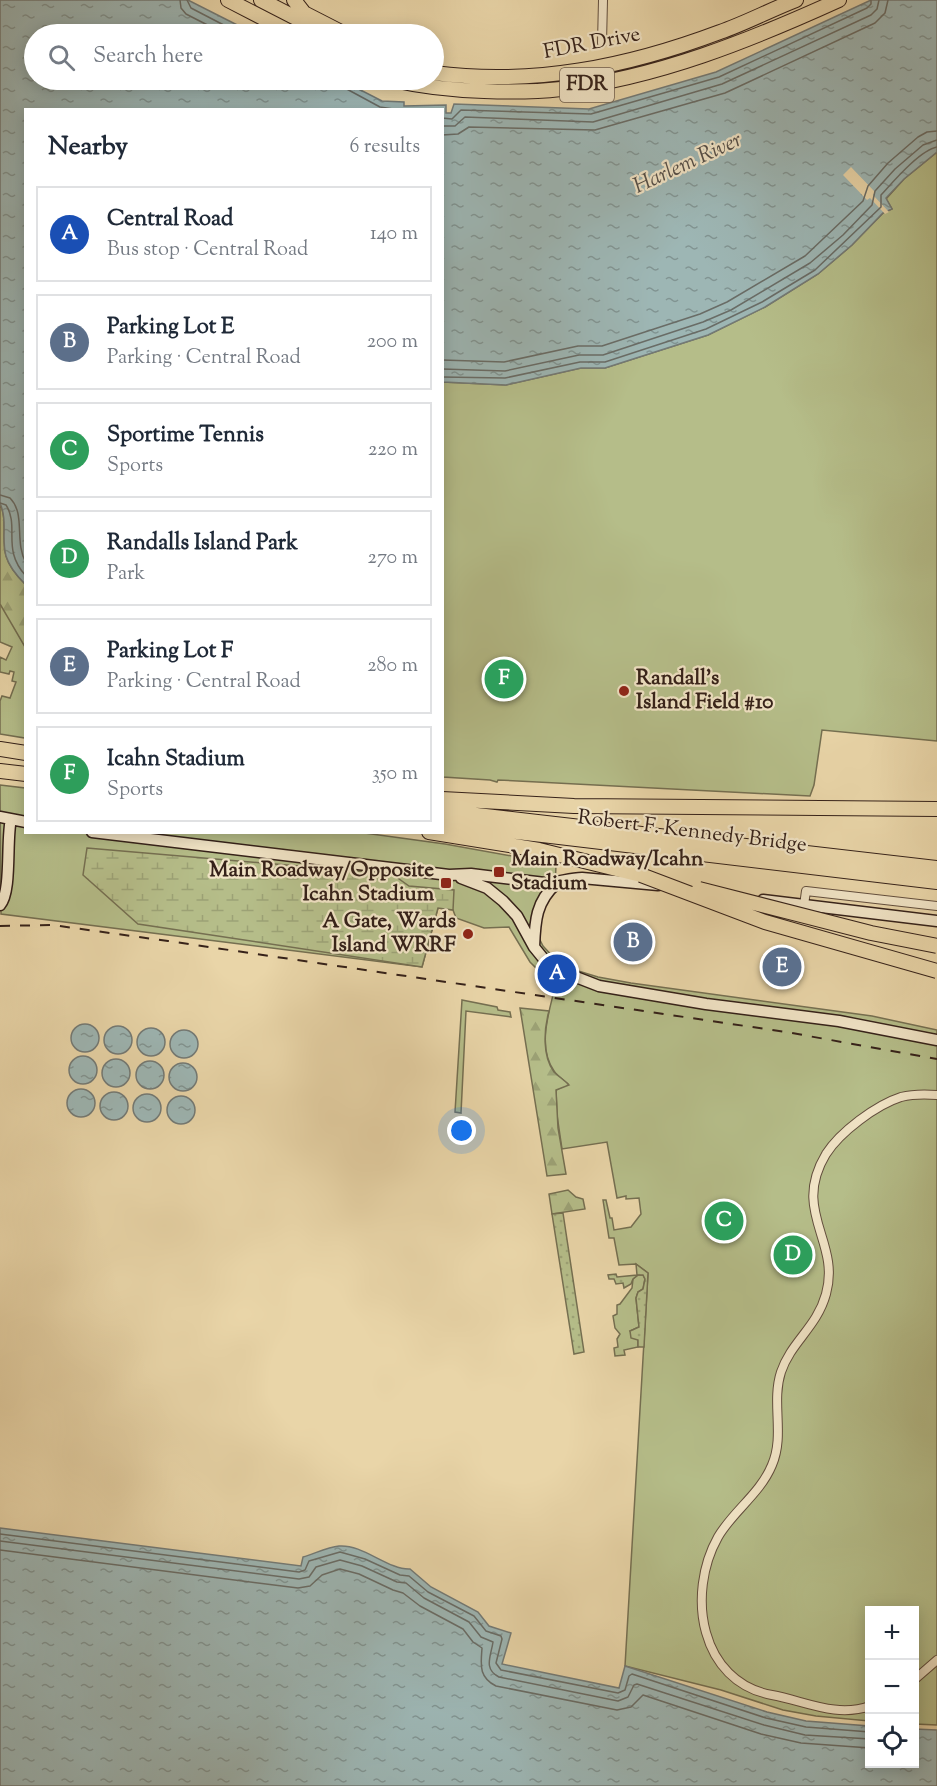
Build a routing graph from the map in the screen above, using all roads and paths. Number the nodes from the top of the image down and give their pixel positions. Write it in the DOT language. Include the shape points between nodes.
graph roads {
  1 [pos="228,0"];
  2 [pos="261,0"];
  3 [pos="294,0"];
  4 [pos="603,0"];
  5 [pos="780,0"];
  6 [pos="796,0"];
  7 [pos="820,0"];
  8 [pos="839,0"];
  9 [pos="753,18"];
  10 [pos="275,24"];
  11 [pos="308,24"];
  12 [pos="325,24"];
  13 [pos="774,28"];
  14 [pos="602,43"];
  15 [pos="444,73"];
  16 [pos="444,89"];
  17 [pos="0,749"];
  18 [pos="24,753"];
  19 [pos="0,771"];
  20 [pos="24,774"];
  21 [pos="444,799"];
  22 [pos="937,809"];
  23 [pos="444,811"];
  24 [pos="5,818"];
  25 [pos="24,822"];
  26 [pos="444,823"];
  27 [pos="109,834"];
  28 [pos="441,834"];
  29 [pos="937,868"];
  30 [pos="450,874"];
  31 [pos="641,874"];
  32 [pos="937,882"];
  33 [pos="557,883"];
  34 [pos="0,904"];
  35 [pos="804,905"];
  36 [pos="937,906"];
  37 [pos="937,921"];
  38 [pos="937,946"];
  39 [pos="534,947"];
  40 [pos="937,971"];
  41 [pos="937,1040"];
  42 [pos="937,1095"];
  43 [pos="937,1660"];
  44 [pos="919,1676"];
  45 [pos="865,1707"];
  1 -- 10 [label="highway"];
  2 -- 11 [label="highway"];
  3 -- 12 [label="highway" via="304,13"];
  4 -- 14 [label="street"];
  5 -- 9 [label="highway"];
  6 -- 9 [label="highway"];
  7 -- 13 [label="highway"];
  8 -- 13 [label="highway, FDR Drive / FDR"];
  9 -- 15 [label="highway, FDR Drive / FDR" via="664,51 575,72 529,76"];
  13 -- 16 [label="highway, FDR Drive / FDR" via="682,62 623,78 530,92"];
  17 -- 18 [label="highway"];
  19 -- 20 [label="highway"];
  21 -- 22 [label="highway" via="574,806"];
  23 -- 29 [label="highway, Robert F. Kennedy Bridge"];
  24 -- 25 [label="street"];
  24 -- 34 [label="street" via="6,896"];
  26 -- 32 [label="highway, Robert F. Kennedy Bridge"];
  27 -- 30 [label="street"];
  28 -- 31 [label="highway" via="539,850"];
  30 -- 33 [label="street"];
  30 -- 39 [label="street" via="495,894 517,916"];
  31 -- 38 [label="highway, bridge"];
  31 -- 40 [label="highway, bridge" via="765,922"];
  33 -- 35 [label="street" via="575,878 632,883"];
  33 -- 39 [label="street" via="537,910"];
  35 -- 36 [label="street" via="806,891"];
  35 -- 37 [label="street"];
  39 -- 41 [label="street" via="555,968 599,986 823,1018"];
  42 -- 45 [label="street" via="910,1096 887,1103 843,1134 821,1163 813,1205 828,1257 825,1296 818,1316 791,1351 782,1370 774,1462 763,1483 719,1536 704,1582 702,1607 710,1644 720,1663 740,1683 755,1691 825,1709"];
  43 -- 44 [label="street"];
}
